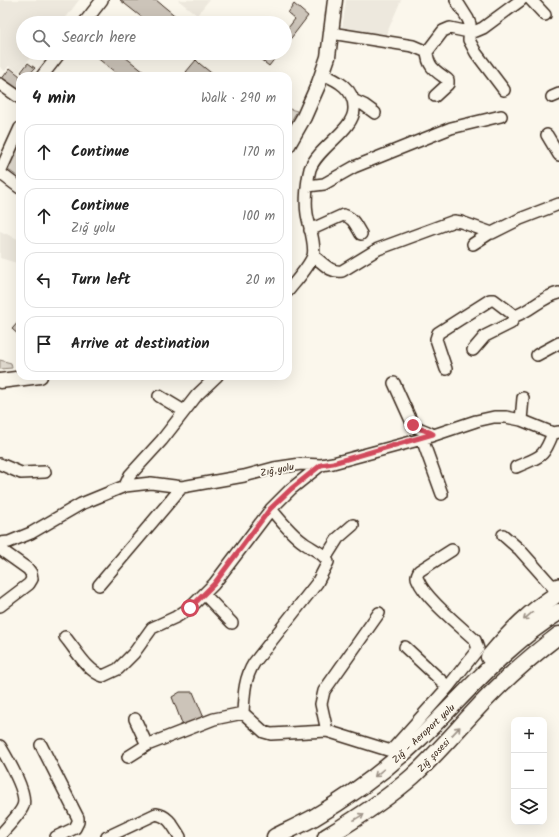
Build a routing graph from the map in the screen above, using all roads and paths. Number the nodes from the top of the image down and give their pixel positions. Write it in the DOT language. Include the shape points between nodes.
graph roads {
  1 [pos="102,0"];
  2 [pos="335,0"];
  3 [pos="456,0"];
  4 [pos="521,0"];
  5 [pos="531,0"];
  6 [pos="545,15"];
  7 [pos="89,16"];
  8 [pos="469,32"];
  9 [pos="331,33"];
  10 [pos="427,52"];
  11 [pos="55,60"];
  12 [pos="45,72"];
  13 [pos="322,74"];
  14 [pos="0,84"];
  15 [pos="504,90"];
  16 [pos="16,95"];
  17 [pos="435,96"];
  18 [pos="353,100"];
  19 [pos="375,113"];
  20 [pos="501,116"];
  21 [pos="547,135"];
  22 [pos="16,137"];
  23 [pos="292,138"];
  24 [pos="559,155"];
  25 [pos="0,172"];
  26 [pos="16,185"];
  27 [pos="308,186"];
  28 [pos="559,204"];
  29 [pos="310,230"];
  30 [pos="490,233"];
  31 [pos="361,234"];
  32 [pos="473,244"];
  33 [pos="313,256"];
  34 [pos="292,285"];
  35 [pos="559,293"];
  36 [pos="515,316"];
  37 [pos="559,343"];
  38 [pos="473,350"];
  39 [pos="537,355"];
  40 [pos="446,369"];
  41 [pos="16,379"];
  42 [pos="213,380"];
  43 [pos="0,381"];
  44 [pos="394,383"];
  45 [pos="159,396"];
  46 [pos="523,398"];
  47 [pos="184,411"];
  48 [pos="521,420"];
  49 [pos="556,432"];
  50 [pos="433,434"];
  51 [pos="422,439"];
  52 [pos="0,464"];
  53 [pos="321,465"];
  54 [pos="516,467"];
  55 [pos="45,472"];
  56 [pos="125,486"];
  57 [pos="182,487"];
  58 [pos="442,494"];
  59 [pos="270,509"];
  60 [pos="353,525"];
  61 [pos="503,535"];
  62 [pos="0,543"];
  63 [pos="0,549"];
  64 [pos="452,550"];
  65 [pos="326,557"];
  66 [pos="559,584"];
  67 [pos="100,585"];
  68 [pos="559,593"];
  69 [pos="204,594"];
  70 [pos="0,606"];
  71 [pos="559,612"];
  72 [pos="379,613"];
  73 [pos="232,623"];
  74 [pos="559,635"];
  75 [pos="65,637"];
  76 [pos="559,641"];
  77 [pos="405,647"];
  78 [pos="528,658"];
  79 [pos="448,687"];
  80 [pos="243,713"];
  81 [pos="135,719"];
  82 [pos="327,731"];
  83 [pos="419,739"];
  84 [pos="41,745"];
  85 [pos="147,745"];
  86 [pos="0,746"];
  87 [pos="393,756"];
  88 [pos="128,757"];
  89 [pos="5,765"];
  90 [pos="0,837"];
  91 [pos="56,837"];
  92 [pos="107,837"];
  93 [pos="180,837"];
  94 [pos="274,837"];
  95 [pos="326,837"];
  1 -- 7 [label="street"];
  2 -- 9 [label="main road"];
  3 -- 8 [label="street" via="468,19"];
  4 -- 8 [label="street" via="483,28"];
  5 -- 6 [label="street"];
  8 -- 10 [label="street" via="450,28 443,31"];
  8 -- 15 [label="street" via="469,40 476,53"];
  9 -- 10 [label="street" via="413,46"];
  9 -- 13 [label="main road" via="328,57"];
  10 -- 17 [label="street" via="431,68 448,80 448,84"];
  11 -- 12 [label="street"];
  13 -- 18 [label="street" via="337,80 350,92"];
  13 -- 23 [label="main road"];
  14 -- 16 [label="street"];
  18 -- 19 [label="street"];
  18 -- 27 [label="street" via="353,116 314,161 310,169"];
  20 -- 27 [label="street" via="451,128 354,167 324,184"];
  21 -- 24 [label="street"];
  22 -- 25 [label="street"];
  25 -- 26 [label="street"];
  27 -- 29 [label="street" via="307,213"];
  28 -- 30 [label="street" via="520,218"];
  29 -- 31 [label="street" via="343,215 352,219"];
  29 -- 33 [label="street"];
  30 -- 32 [label="street"];
  30 -- 33 [label="street" via="461,222 454,222 378,248 342,271 336,272 331,271"];
  33 -- 34 [label="street"];
  35 -- 36 [label="street"];
  36 -- 38 [label="street" via="511,323 484,336"];
  36 -- 40 [label="street" via="494,300 490,300 438,333 436,339"];
  37 -- 39 [label="street"];
  41 -- 43 [label="main road"];
  42 -- 47 [label="street"];
  44 -- 50 [label="street" via="413,425 419,430"];
  45 -- 47 [label="street"];
  46 -- 48 [label="street"];
  47 -- 56 [label="street" via="130,475"];
  48 -- 49 [label="street, Zığ yolu"];
  48 -- 50 [label="street, Zığ yolu" via="494,418"];
  49 -- 54 [label="street" via="541,456"];
  50 -- 51 [label="street, Zığ yolu"];
  51 -- 53 [label="street, Zığ yolu"];
  51 -- 58 [label="street"];
  52 -- 55 [label="street" via="21,473"];
  53 -- 57 [label="street, Zığ yolu" via="301,464 274,468"];
  53 -- 59 [label="street"];
  56 -- 57 [label="street, Zığ yolu" via="151,483"];
  56 -- 62 [label="street, Zığ yolu" via="81,504 31,533"];
  57 -- 67 [label="street"];
  59 -- 65 [label="street" via="304,544"];
  59 -- 69 [label="street"];
  60 -- 65 [label="street" via="338,538"];
  61 -- 66 [label="street" via="552,586"];
  63 -- 70 [label="street" via="28,569 32,579 30,584"];
  64 -- 79 [label="street" via="419,571 417,576 427,595 475,640 478,649"];
  65 -- 80 [label="street" via="328,562 317,583 248,672"];
  68 -- 83 [label="highway, one-way" via="532,612 502,641"];
  69 -- 73 [label="street"];
  69 -- 75 [label="street" via="190,608 152,628 134,653 118,669 103,676 88,667"];
  71 -- 83 [label="highway, Zığ - Aeroport yolu" via="517,643"];
  72 -- 82 [label="street" via="324,691 321,704"];
  74 -- 78 [label="highway"];
  76 -- 78 [label="highway"];
  77 -- 79 [label="street"];
  95 -- 78 [label="highway, Zığ şosesi, one-way" via="368,812 412,777"];
  79 -- 87 [label="street"];
  80 -- 82 [label="street" via="264,732 271,734"];
  80 -- 85 [label="street" via="214,719"];
  81 -- 85 [label="street"];
  82 -- 87 [label="street"];
  83 -- 87 [label="highway, Zığ - Aeroport yolu"];
  84 -- 91 [label="street" via="78,822 75,828"];
  85 -- 88 [label="street"];
  86 -- 89 [label="street"];
  87 -- 94 [label="highway, Zığ - Aeroport yolu, one-way" via="351,794 312,819"];
  89 -- 90 [label="street" via="17,774 24,802 23,807"];
  92 -- 93 [label="street" via="156,814 163,815 169,820"];
}
